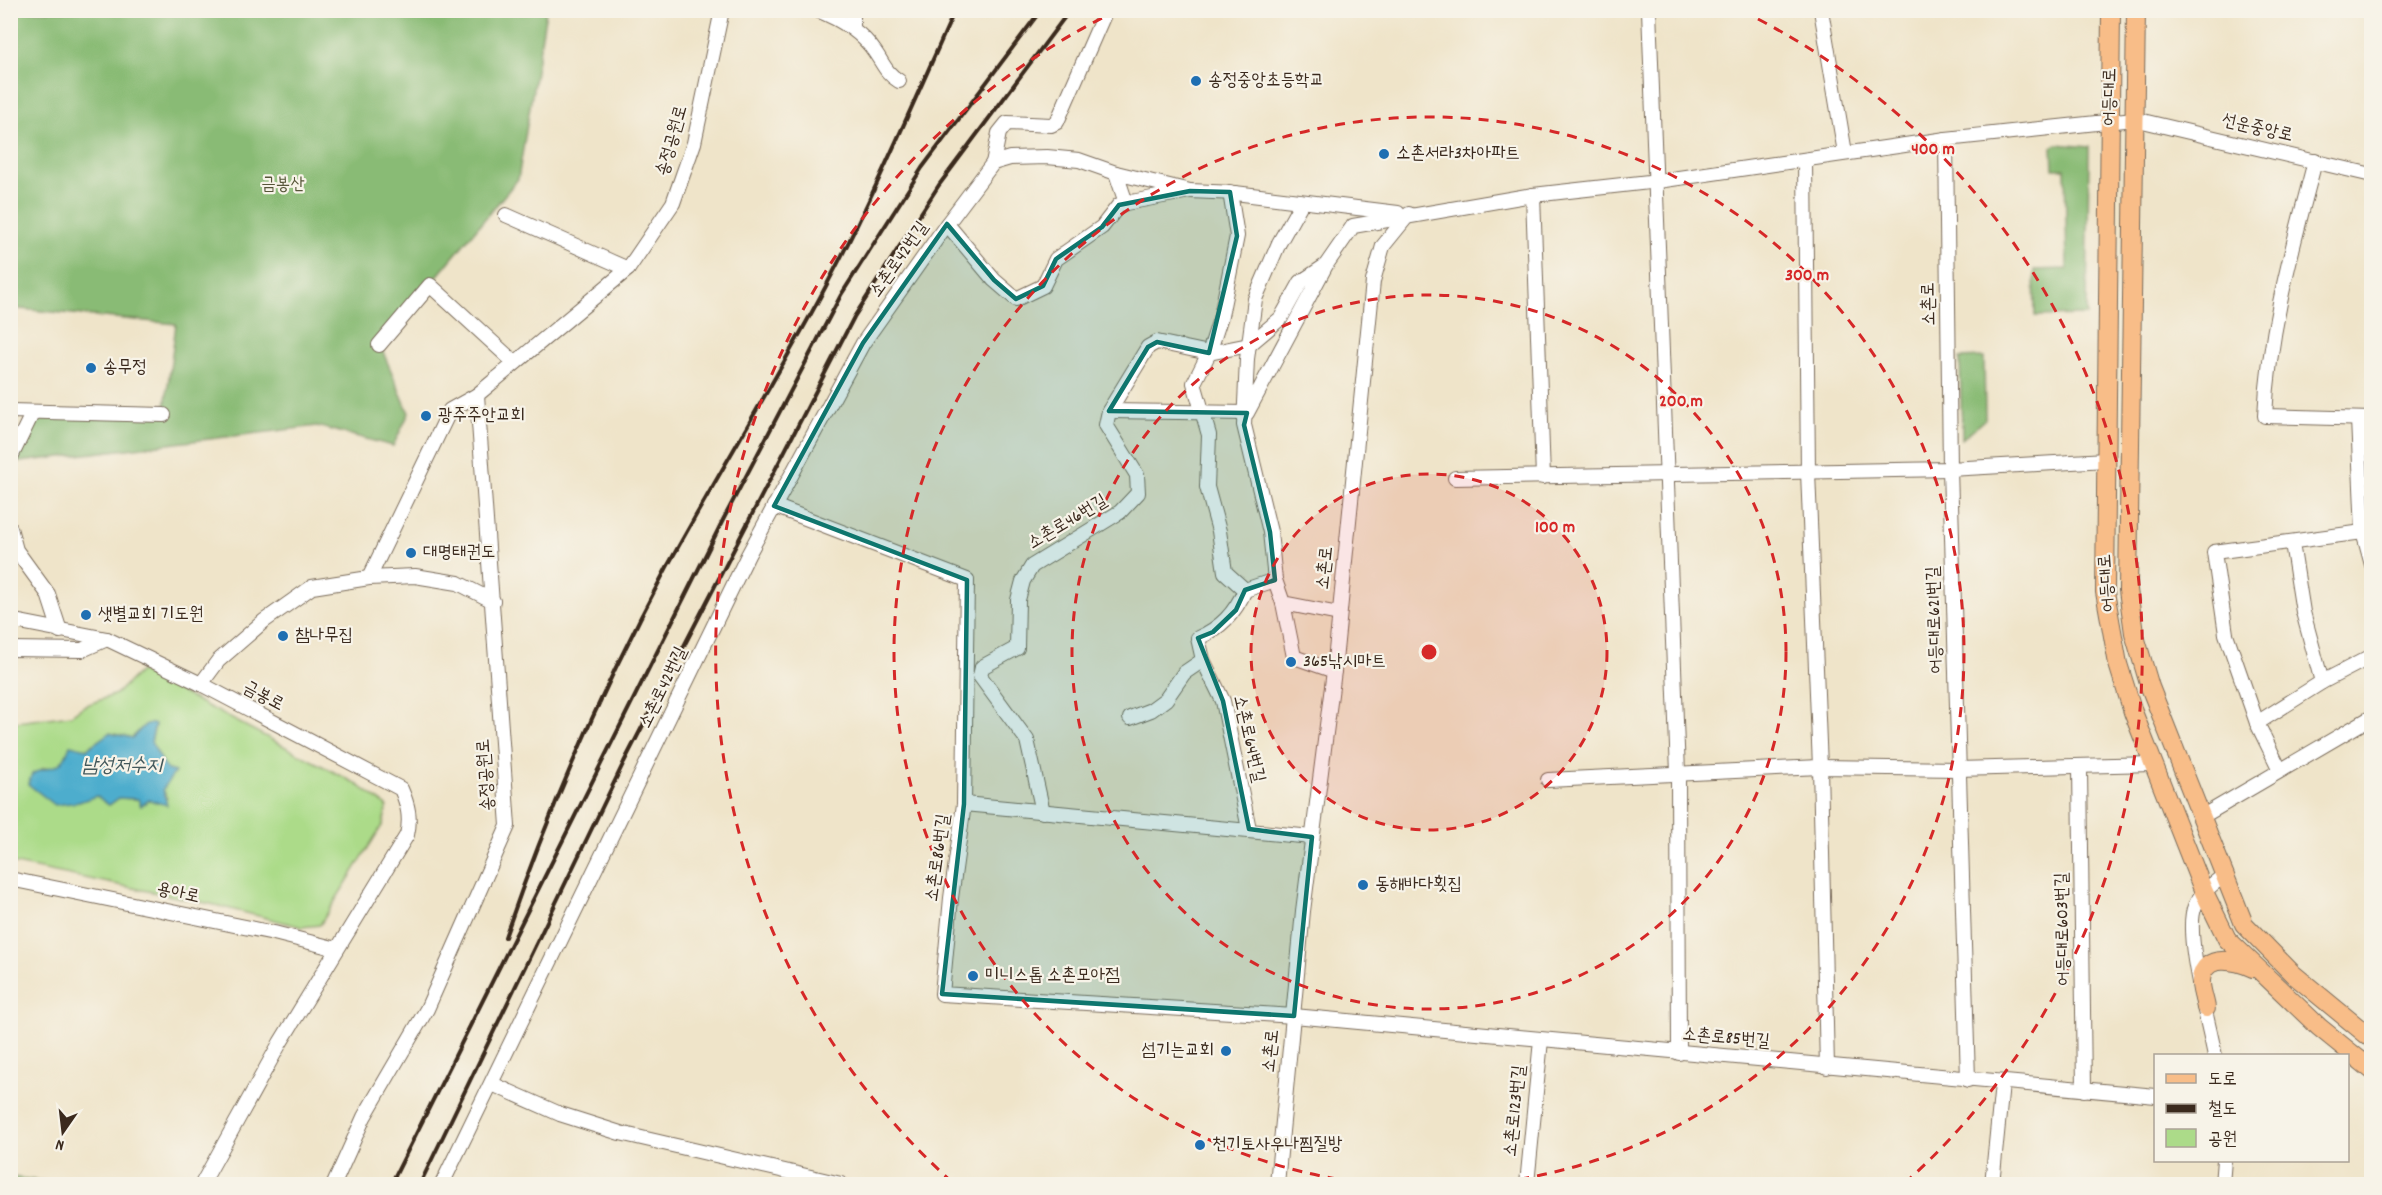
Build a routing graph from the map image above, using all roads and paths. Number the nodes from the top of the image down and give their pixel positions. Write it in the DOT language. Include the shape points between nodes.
graph roads {
  1 [pos="722,10"];
  2 [pos="817,10"];
  3 [pos="853,10"];
  4 [pos="1106,10"];
  5 [pos="1649,10"];
  6 [pos="1821,10"];
  7 [pos="2111,10"];
  8 [pos="2136,10"];
  9 [pos="853,28"];
  10 [pos="898,81"];
  11 [pos="2134,119"];
  12 [pos="2110,122"];
  13 [pos="1946,139"];
  14 [pos="1845,153"];
  15 [pos="1805,160"];
  16 [pos="2315,161"];
  17 [pos="993,163"];
  18 [pos="1116,173"];
  19 [pos="2372,175"];
  20 [pos="1658,181"];
  21 [pos="1190,190"];
  22 [pos="1230,192"];
  23 [pos="1533,195"];
  24 [pos="1302,202"];
  25 [pos="1126,203"];
  26 [pos="1409,214"];
  27 [pos="506,215"];
  28 [pos="947,224"];
  29 [pos="1326,265"];
  30 [pos="628,269"];
  31 [pos="380,345"];
  32 [pos="1249,345"];
  33 [pos="1209,353"];
  34 [pos="515,363"];
  35 [pos="477,395"];
  36 [pos="10,411"];
  37 [pos="1109,411"];
  38 [pos="1201,412"];
  39 [pos="1247,413"];
  40 [pos="32,414"];
  41 [pos="164,415"];
  42 [pos="2365,419"];
  43 [pos="10,459"];
  44 [pos="2106,460"];
  45 [pos="1950,469"];
  46 [pos="1808,472"];
  47 [pos="1666,474"];
  48 [pos="1543,477"];
  49 [pos="1455,478"];
  50 [pos="774,506"];
  51 [pos="10,528"];
  52 [pos="2363,532"];
  53 [pos="2292,543"];
  54 [pos="2372,565"];
  55 [pos="369,578"];
  56 [pos="1275,580"];
  57 [pos="1245,590"];
  58 [pos="493,601"];
  59 [pos="1283,603"];
  60 [pos="1339,614"];
  61 [pos="10,620"];
  62 [pos="60,630"];
  63 [pos="107,639"];
  64 [pos="10,649"];
  65 [pos="2372,656"];
  66 [pos="1203,660"];
  67 [pos="1334,671"];
  68 [pos="2322,682"];
  69 [pos="201,684"];
  70 [pos="2372,717"];
  71 [pos="1130,718"];
  72 [pos="2257,723"];
  73 [pos="2153,764"];
  74 [pos="1820,767"];
  75 [pos="2080,767"];
  76 [pos="1958,769"];
  77 [pos="2280,771"];
  78 [pos="1678,774"];
  79 [pos="1548,780"];
  80 [pos="964,804"];
  81 [pos="1043,812"];
  82 [pos="2203,816"];
  83 [pos="1249,830"];
  84 [pos="1312,837"];
  85 [pos="2226,874"];
  86 [pos="10,879"];
  87 [pos="2204,892"];
  88 [pos="337,949"];
  89 [pos="2256,969"];
  90 [pos="2206,1008"];
  91 [pos="1294,1016"];
  92 [pos="2372,1039"];
  93 [pos="1541,1040"];
  94 [pos="1679,1053"];
  95 [pos="2215,1054"];
  96 [pos="1827,1067"];
  97 [pos="2372,1070"];
  98 [pos="1968,1080"];
  99 [pos="492,1084"];
  100 [pos="2002,1084"];
  101 [pos="2084,1090"];
  102 [pos="2154,1096"];
  103 [pos="2224,1162"];
  104 [pos="202,1185"];
  105 [pos="334,1185"];
  106 [pos="442,1185"];
  107 [pos="841,1185"];
  108 [pos="1277,1185"];
  109 [pos="1527,1185"];
  110 [pos="1992,1185"];
  111 [pos="2222,1185"];
  1 -- 30 [label="street, 송정공원로" via="686,168 673,203"];
  2 -- 9 [label="street"];
  3 -- 9 [label="street"];
  4 -- 17 [label="street" via="1057,122 1007,123 999,133"];
  5 -- 20 [label="street"];
  6 -- 14 [label="street"];
  7 -- 12 [label="main road, 어등대로"];
  8 -- 11 [label="main road, 어등대로"];
  9 -- 10 [label="street" via="876,53 885,72"];
  11 -- 12 [label="street"];
  11 -- 16 [label="street, 선운중앙로"];
  11 -- 82 [label="main road, 어등대로" via="2128,590 2134,633 2150,687"];
  12 -- 13 [label="street"];
  12 -- 44 [label="main road, 어등대로"];
  13 -- 14 [label="street"];
  13 -- 45 [label="street, 소촌로"];
  14 -- 15 [label="street"];
  15 -- 20 [label="street"];
  15 -- 46 [label="street"];
  16 -- 19 [label="street, 선운중앙로"];
  16 -- 42 [label="street" via="2277,308 2267,366 2265,416"];
  17 -- 18 [label="street" via="1010,158 1058,158 1079,160"];
  17 -- 28 [label="street, 소촌로42번길"];
  18 -- 21 [label="street"];
  18 -- 25 [label="street"];
  20 -- 23 [label="street"];
  20 -- 47 [label="street"];
  21 -- 22 [label="street"];
  21 -- 25 [label="street"];
  22 -- 24 [label="street"];
  22 -- 33 [label="street" via="1237,236 1221,316"];
  23 -- 26 [label="street"];
  23 -- 48 [label="street"];
  24 -- 26 [label="street"];
  24 -- 32 [label="street" via="1255,299"];
  25 -- 28 [label="street, 소촌로42번길" via="1119,205 1102,227 1056,259 1043,286 1016,299 994,280"];
  26 -- 29 [label="street" via="1353,226"];
  26 -- 60 [label="street, 소촌로" via="1383,246 1373,281"];
  27 -- 30 [label="street"];
  28 -- 50 [label="street, 소촌로42번길" via="864,343"];
  29 -- 32 [label="street" via="1301,282 1281,318"];
  29 -- 39 [label="street"];
  30 -- 34 [label="street, 송정공원로"];
  31 -- 34 [label="street" via="430,285"];
  32 -- 33 [label="street"];
  32 -- 39 [label="street"];
  33 -- 37 [label="street" via="1157,342 1148,347"];
  33 -- 38 [label="street" via="1194,383"];
  34 -- 35 [label="street, 송정공원로"];
  35 -- 55 [label="street, 송정공원로" via="450,410"];
  35 -- 58 [label="street, 송정공원로"];
  36 -- 40 [label="street"];
  37 -- 38 [label="street"];
  37 -- 81 [label="street, 소촌로46번길" via="1106,425 1137,475 1138,493 1120,512 1032,566 1018,600 1017,648 982,667 980,676 1027,741"];
  38 -- 39 [label="street"];
  38 -- 57 [label="street" via="1209,435 1207,487 1226,572"];
  39 -- 56 [label="street" via="1246,435 1270,532"];
  40 -- 41 [label="street"];
  40 -- 43 [label="street"];
  42 -- 52 [label="street"];
  44 -- 45 [label="street"];
  44 -- 73 [label="main road, 어등대로" via="2104,592 2118,664"];
  45 -- 46 [label="street"];
  45 -- 76 [label="street, 어등대로621번길"];
  46 -- 47 [label="street"];
  46 -- 74 [label="street"];
  47 -- 48 [label="street"];
  47 -- 78 [label="street"];
  48 -- 49 [label="street"];
  50 -- 80 [label="street, 소촌로86번길" via="967,580"];
  50 -- 99 [label="street, 소촌로42번길"];
  51 -- 62 [label="street" via="16,550 48,594"];
  52 -- 53 [label="street"];
  52 -- 54 [label="street"];
  53 -- 68 [label="street" via="2303,612"];
  53 -- 72 [label="street" via="2214,552 2226,634"];
  55 -- 58 [label="street" via="415,576 458,583"];
  55 -- 69 [label="street" via="312,587 218,661"];
  56 -- 57 [label="street"];
  56 -- 59 [label="street"];
  57 -- 66 [label="street" via="1236,610 1213,632 1198,638"];
  58 -- 105 [label="street, 송정공원로" via="508,826 427,1009 363,1118"];
  59 -- 60 [label="street"];
  59 -- 67 [label="street" via="1294,657"];
  60 -- 67 [label="street, 소촌로"];
  61 -- 62 [label="street, 금봉로"];
  62 -- 63 [label="street, 금봉로"];
  63 -- 64 [label="street" via="82,650"];
  63 -- 69 [label="street, 금봉로"];
  65 -- 68 [label="street"];
  66 -- 71 [label="street" via="1184,673 1166,699"];
  66 -- 83 [label="street, 소촌로64번길" via="1223,701"];
  67 -- 84 [label="street, 소촌로"];
  68 -- 72 [label="street"];
  69 -- 88 [label="street, 금봉로" via="401,789 410,821 407,835"];
  70 -- 77 [label="street"];
  72 -- 77 [label="street"];
  73 -- 75 [label="street"];
  73 -- 87 [label="main road, 어등대로"];
  74 -- 76 [label="street"];
  74 -- 78 [label="street"];
  74 -- 96 [label="street"];
  75 -- 76 [label="street"];
  75 -- 101 [label="street, 어등대로603번길"];
  76 -- 98 [label="street, 어등대로621번길"];
  77 -- 82 [label="street"];
  78 -- 79 [label="street"];
  78 -- 94 [label="street"];
  80 -- 81 [label="street"];
  80 -- 91 [label="street, 소촌로86번길" via="942,994"];
  81 -- 83 [label="street"];
  82 -- 85 [label="main road, 어등대로"];
  83 -- 84 [label="street"];
  84 -- 91 [label="street, 소촌로"];
  85 -- 87 [label="street"];
  85 -- 92 [label="main road, 어등대로" via="2244,924 2293,974"];
  86 -- 88 [label="street, 용아로"];
  87 -- 89 [label="main road, 어등대로" via="2227,939"];
  87 -- 90 [label="street" via="2194,907 2191,942"];
  88 -- 104 [label="street"];
  89 -- 90 [label="main road" via="2221,960 2208,966 2201,980"];
  89 -- 97 [label="main road, 어등대로"];
  90 -- 95 [label="street"];
  91 -- 93 [label="street, 소촌로85번길"];
  91 -- 108 [label="street, 소촌로"];
  93 -- 94 [label="street, 소촌로85번길"];
  93 -- 109 [label="street, 소촌로123번길"];
  94 -- 96 [label="street, 소촌로85번길"];
  96 -- 98 [label="street, 소촌로85번길"];
  98 -- 100 [label="street, 소촌로85번길"];
  99 -- 106 [label="street, 소촌로42번길"];
  99 -- 107 [label="street" via="560,1114 620,1133"];
  100 -- 101 [label="street, 소촌로85번길"];
  100 -- 110 [label="street"];
  101 -- 102 [label="street, 소촌로85번길"];
  103 -- 111 [label="street"];
}
